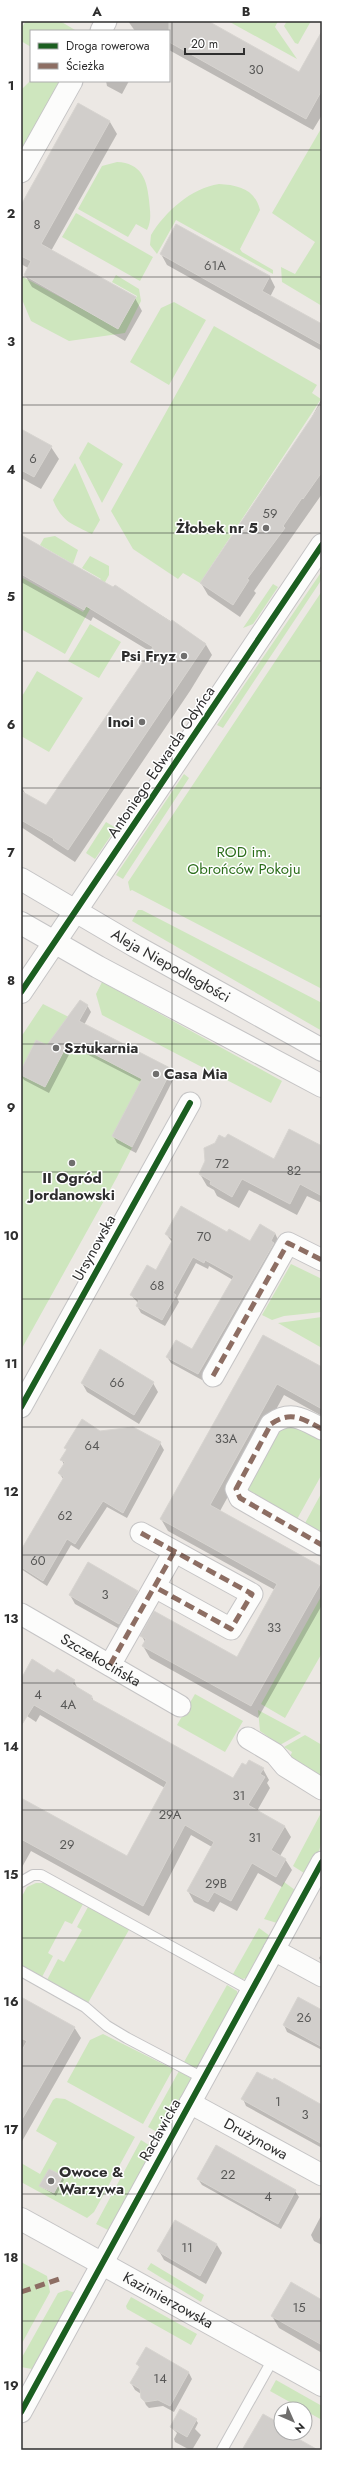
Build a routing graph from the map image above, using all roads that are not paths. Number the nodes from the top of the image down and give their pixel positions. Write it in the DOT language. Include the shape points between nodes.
graph roads {
  1 [pos="106,21"];
  2 [pos="101,30"];
  3 [pos="71,82"];
  4 [pos="21,172"];
  5 [pos="322,545"];
  6 [pos="21,879"];
  7 [pos="76,912"];
  8 [pos="21,923"];
  9 [pos="54,943"];
  10 [pos="21,992"];
  11 [pos="322,1050"];
  12 [pos="322,1086"];
  13 [pos="190,1103"];
  14 [pos="322,1260"];
  15 [pos="213,1376"];
  16 [pos="21,1407"];
  17 [pos="322,1429"];
  18 [pos="141,1533"];
  19 [pos="322,1545"];
  20 [pos="174,1552"];
  21 [pos="155,1587"];
  22 [pos="21,1614"];
  23 [pos="110,1665"];
  24 [pos="180,1706"];
  25 [pos="248,1738"];
  26 [pos="322,1788"];
  27 [pos="322,1862"];
  28 [pos="21,1882"];
  29 [pos="274,1950"];
  30 [pos="21,1971"];
  31 [pos="322,1976"];
  32 [pos="252,1991"];
  33 [pos="204,2078"];
  34 [pos="190,2103"];
  35 [pos="322,2175"];
  36 [pos="21,2219"];
  37 [pos="102,2264"];
  38 [pos="273,2360"];
  39 [pos="319,2388"];
  40 [pos="21,2412"];
  41 [pos="222,2450"];
  1 -- 2 [label="street"];
  3 -- 4 [label="street"];
  5 -- 7 [label="street, Antoniego Edwarda Odyńca"];
  6 -- 7 [label="street, Aleja Niepodległości"];
  7 -- 9 [label="street, Antoniego Edwarda Odyńca"];
  7 -- 11 [label="street, Aleja Niepodległości"];
  8 -- 9 [label="street"];
  9 -- 10 [label="street, Antoniego Edwarda Odyńca"];
  9 -- 12 [label="street"];
  13 -- 16 [label="street, Ursynowska"];
  14 -- 15 [label="street" via="288,1242"];
  17 -- 19 [label="street" via="294,1415 271,1424 236,1489 240,1498"];
  18 -- 20 [label="street"];
  20 -- 21 [label="street"];
  20 -- 21 [label="street" via="252,1594 231,1629"];
  21 -- 23 [label="street"];
  22 -- 23 [label="street, Szczekocińska"];
  23 -- 24 [label="street, Szczekocińska"];
  25 -- 26 [label="street" via="275,1754 285,1766"];
  27 -- 29 [label="street, Racławicka"];
  28 -- 32 [label="lane" via="33,1875 41,1875"];
  29 -- 31 [label="street"];
  29 -- 32 [label="street, Racławicka"];
  30 -- 33 [label="lane" via="85,2007 107,2026 127,2038"];
  32 -- 33 [label="street, Racławicka"];
  33 -- 34 [label="street, Racławicka"];
  34 -- 35 [label="street, Drużynowa"];
  34 -- 37 [label="street, Racławicka"];
  36 -- 37 [label="street, Kazimierzowska"];
  37 -- 38 [label="street, Kazimierzowska"];
  37 -- 40 [label="street, Racławicka"];
  38 -- 39 [label="street, Kazimierzowska"];
  38 -- 41 [label="lane"];
}
